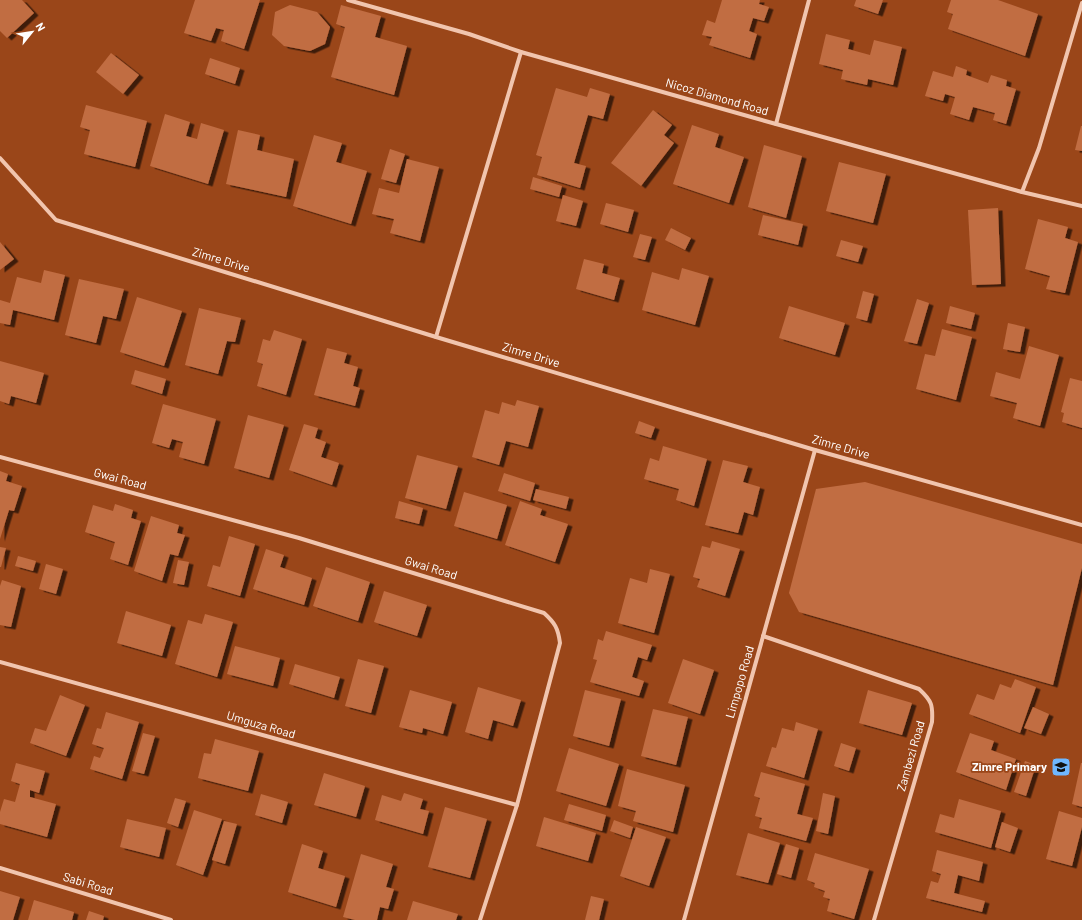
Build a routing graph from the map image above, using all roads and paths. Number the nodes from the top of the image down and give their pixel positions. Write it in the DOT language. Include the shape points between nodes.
graph roads {
  1 [pos="348,0"];
  2 [pos="809,0"];
  3 [pos="1082,2"];
  4 [pos="521,52"];
  5 [pos="776,124"];
  6 [pos="0,158"];
  7 [pos="1022,192"];
  8 [pos="1082,206"];
  9 [pos="436,337"];
  10 [pos="815,450"];
  11 [pos="0,457"];
  12 [pos="1082,525"];
  13 [pos="763,636"];
  14 [pos="0,662"];
  15 [pos="517,805"];
  16 [pos="0,868"];
  17 [pos="171,920"];
  18 [pos="480,920"];
  19 [pos="684,920"];
  20 [pos="874,920"];
  1 -- 4 [label="street, Nicoz Diamond Road" via="469,34"];
  2 -- 5 [label="street"];
  3 -- 7 [label="street" via="1039,148"];
  4 -- 5 [label="street, Nicoz Diamond Road"];
  4 -- 9 [label="street"];
  5 -- 7 [label="street, Nicoz Diamond Road"];
  6 -- 9 [label="street, Zimre Drive" via="56,220"];
  7 -- 8 [label="street, Nicoz Diamond Road"];
  9 -- 10 [label="street, Zimre Drive"];
  10 -- 12 [label="street, Zimre Drive"];
  10 -- 13 [label="street, Limpopo Road"];
  11 -- 15 [label="street, Gwai Road" via="299,538 544,613 559,632 560,643"];
  13 -- 19 [label="street, Limpopo Road"];
  13 -- 20 [label="street, Zambezi Road" via="919,690 929,698 933,711 932,722"];
  14 -- 15 [label="street, Umguza Road"];
  15 -- 18 [label="street, Gwai Road"];
  16 -- 17 [label="street, Sabi Road"];
}
